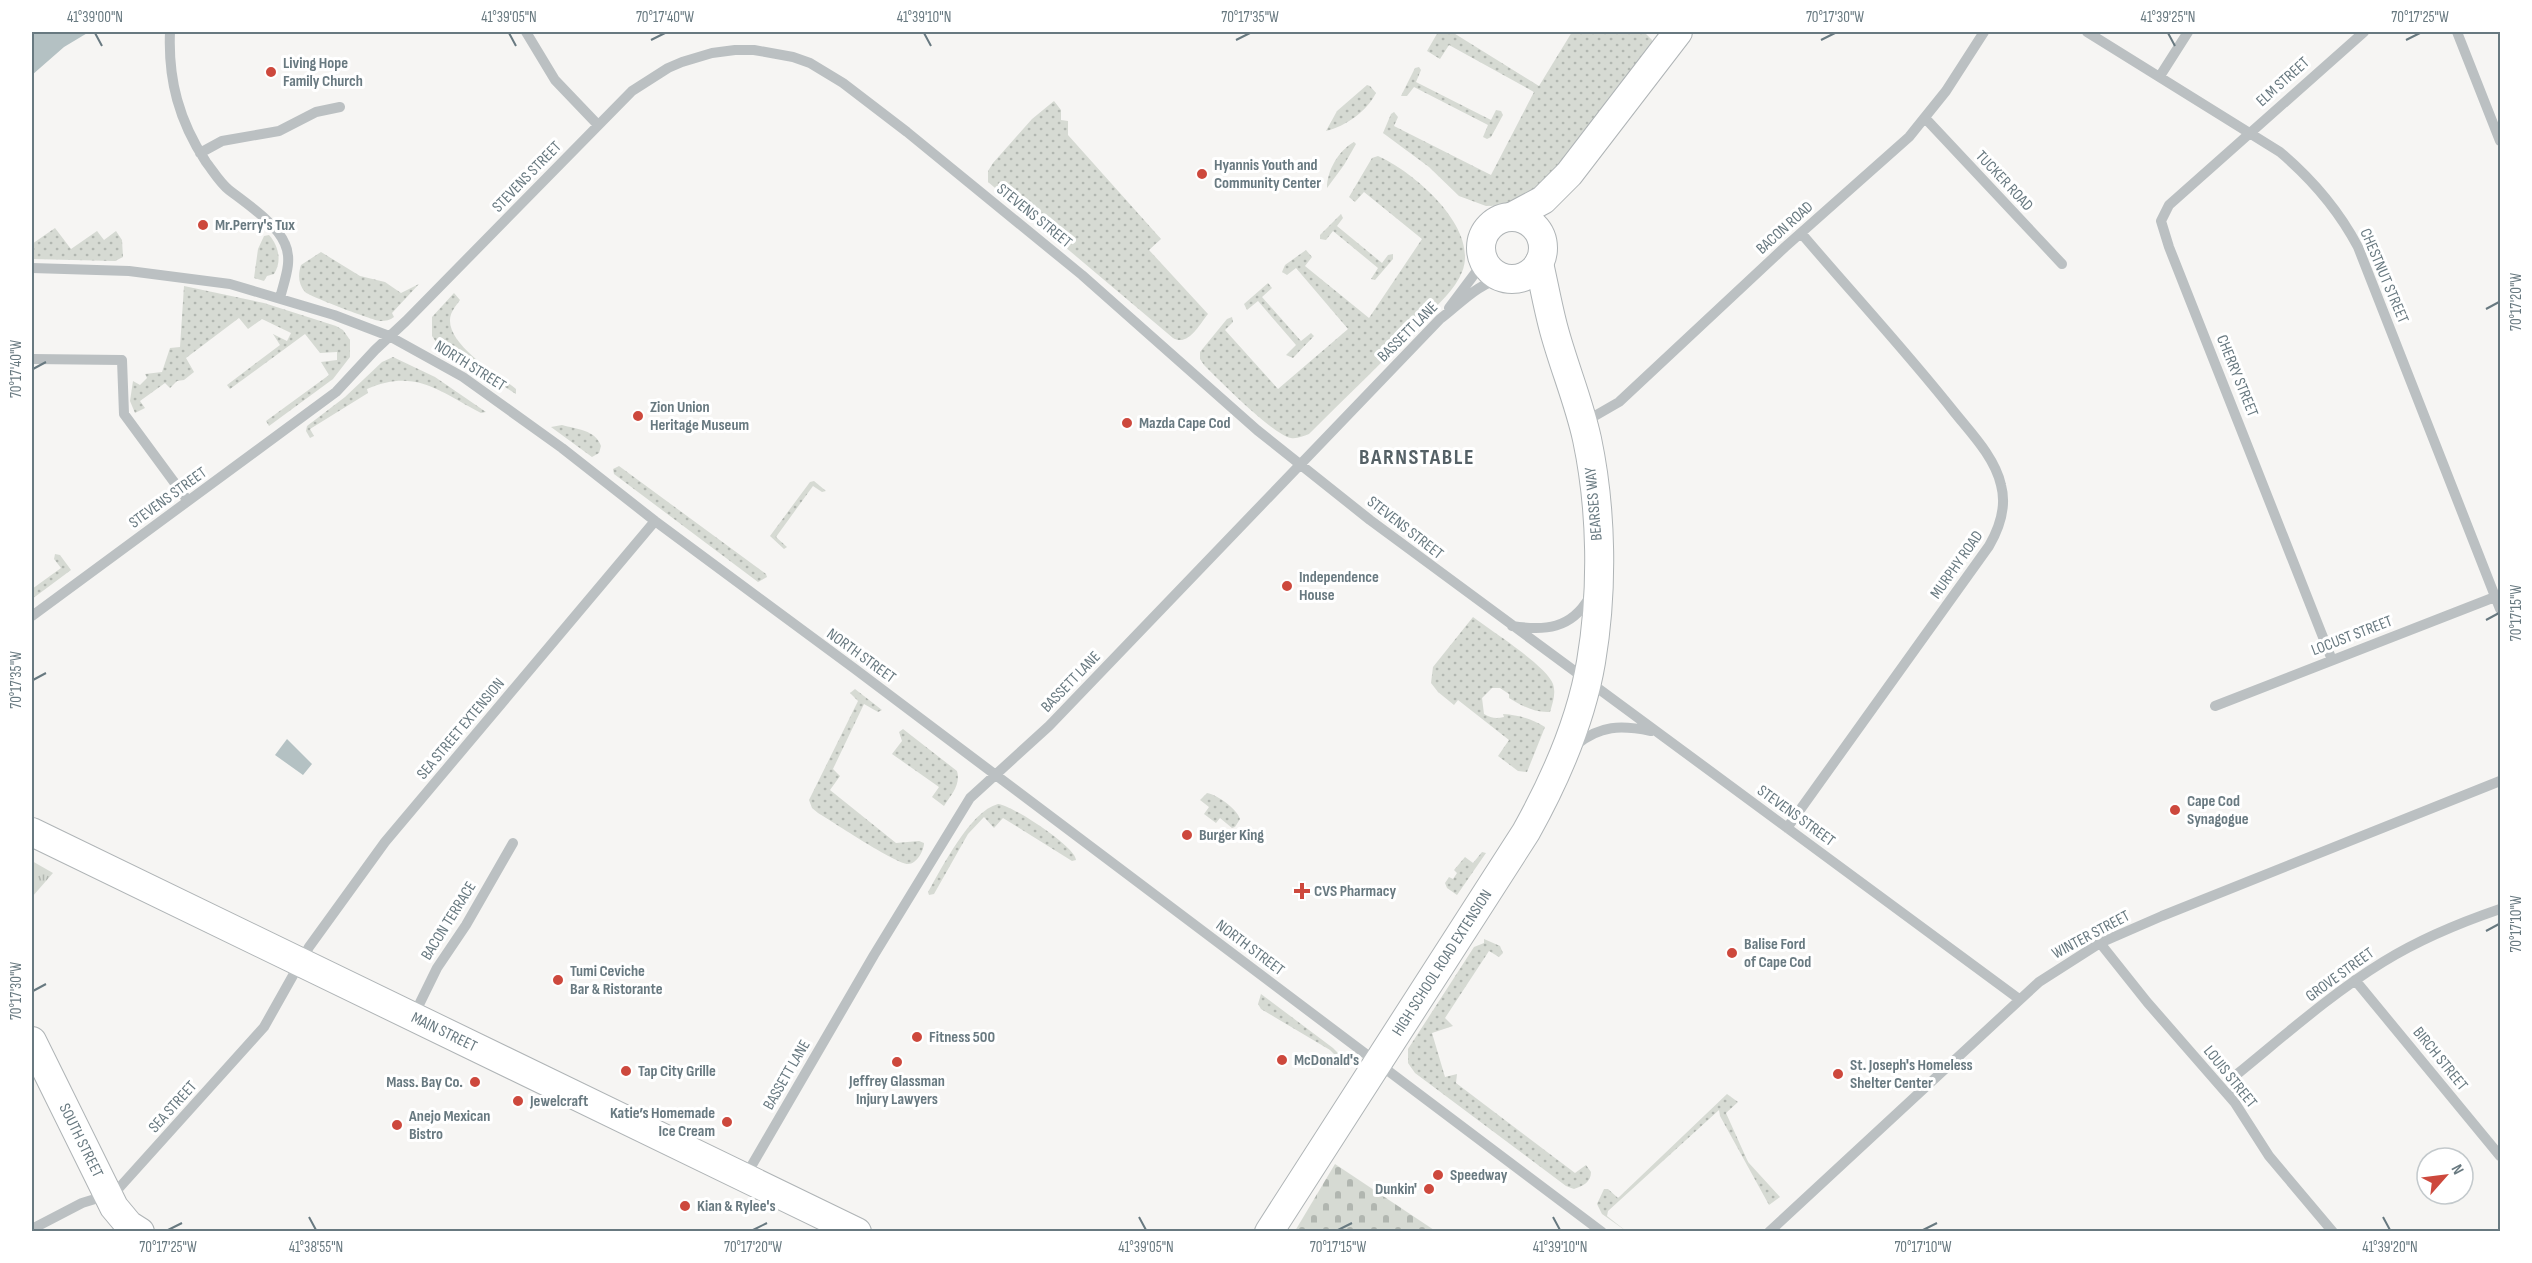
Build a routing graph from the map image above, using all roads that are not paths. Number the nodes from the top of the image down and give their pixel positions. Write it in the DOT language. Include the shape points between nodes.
graph roads {
  1 [pos="170,32"];
  2 [pos="526,32"];
  3 [pos="1678,32"];
  4 [pos="1984,32"];
  5 [pos="2087,32"];
  6 [pos="2188,32"];
  7 [pos="2364,32"];
  8 [pos="2457,32"];
  9 [pos="2160,76"];
  10 [pos="340,106"];
  11 [pos="1925,118"];
  12 [pos="598,125"];
  13 [pos="2250,132"];
  14 [pos="2500,141"];
  15 [pos="200,153"];
  16 [pos="1569,174"];
  17 [pos="1513,216"];
  18 [pos="1801,233"];
  19 [pos="1481,255"];
  20 [pos="2062,264"];
  21 [pos="1526,265"];
  22 [pos="32,268"];
  23 [pos="280,298"];
  24 [pos="1440,319"];
  25 [pos="389,336"];
  26 [pos="32,359"];
  27 [pos="1583,423"];
  28 [pos="1300,464"];
  29 [pos="188,501"];
  30 [pos="655,521"];
  31 [pos="1598,585"];
  32 [pos="2498,596"];
  33 [pos="2500,609"];
  34 [pos="32,616"];
  35 [pos="1510,626"];
  36 [pos="2332,660"];
  37 [pos="1586,682"];
  38 [pos="2215,706"];
  39 [pos="1654,732"];
  40 [pos="1558,769"];
  41 [pos="996,775"];
  42 [pos="2500,781"];
  43 [pos="1787,828"];
  44 [pos="32,832"];
  45 [pos="513,843"];
  46 [pos="2500,909"];
  47 [pos="2100,943"];
  48 [pos="300,963"];
  49 [pos="2355,980"];
  50 [pos="2019,999"];
  51 [pos="413,1017"];
  52 [pos="32,1041"];
  53 [pos="1377,1063"];
  54 [pos="2235,1103"];
  55 [pos="2500,1156"];
  56 [pos="745,1177"];
  57 [pos="108,1195"];
  58 [pos="32,1229"];
  59 [pos="140,1232"];
  60 [pos="857,1232"];
  61 [pos="1269,1232"];
  62 [pos="1602,1232"];
  63 [pos="1769,1232"];
  64 [pos="2333,1232"];
  1 -- 15 [label="street" via="174,96"];
  2 -- 12 [label="street" via="555,80"];
  3 -- 16 [label="main road"];
  4 -- 11 [label="street, BACON ROAD"];
  5 -- 9 [label="street, CHESTNUT STREET"];
  6 -- 9 [label="street"];
  7 -- 13 [label="street, ELM STREET"];
  8 -- 14 [label="street"];
  9 -- 13 [label="street, CHESTNUT STREET"];
  10 -- 15 [label="street" via="316,112 279,131 222,141"];
  11 -- 18 [label="street, BACON ROAD" via="1880,164"];
  11 -- 20 [label="street, TUCKER ROAD"];
  12 -- 25 [label="street, STEVENS STREET"];
  12 -- 28 [label="street, STEVENS STREET" via="642,84 696,57 754,50 810,63 843,83 978,189"];
  13 -- 32 [label="street, CHESTNUT STREET" via="2307,176 2352,235"];
  13 -- 36 [label="street, CHERRY STREET" via="2169,205 2163,213 2162,228"];
  15 -- 23 [label="street" via="228,189 283,239 288,257"];
  16 -- 17 [label="main road" via="1542,200"];
  16 -- 21 [label="main road" via="1550,206"];
  17 -- 19 [label="main road" via="1499,219 1485,231"];
  17 -- 21 [label="main road" via="1534,225"];
  18 -- 27 [label="street, BACON ROAD" via="1619,402"];
  18 -- 43 [label="street, MURPHY ROAD" via="1974,435 1998,474 2003,510 1989,546"];
  19 -- 21 [label="main road" via="1490,270"];
  19 -- 24 [label="street" via="1476,272"];
  21 -- 24 [label="street, BASSETT LANE" via="1483,285"];
  21 -- 27 [label="main road, BEARSES WAY" via="1554,331"];
  22 -- 23 [label="street, NORTH STREET" via="185,276"];
  23 -- 25 [label="street, NORTH STREET"];
  24 -- 28 [label="street, BASSETT LANE"];
  25 -- 29 [label="street, STEVENS STREET" via="328,399"];
  25 -- 30 [label="street, NORTH STREET" via="456,373 506,407"];
  26 -- 29 [label="street" via="122,360 124,414"];
  27 -- 31 [label="main road, BEARSES WAY" via="1593,481"];
  28 -- 35 [label="street, STEVENS STREET"];
  28 -- 41 [label="street, BASSETT LANE" via="1049,726"];
  29 -- 34 [label="street, STEVENS STREET"];
  30 -- 41 [label="street, NORTH STREET"];
  30 -- 48 [label="street, SEA STREET EXTENSION" via="385,842"];
  31 -- 35 [label="street" via="1584,608 1565,623 1535,629"];
  31 -- 37 [label="main road, BEARSES WAY"];
  32 -- 33 [label="street, CHESTNUT STREET"];
  32 -- 36 [label="street, LOCUST STREET"];
  35 -- 37 [label="street, STEVENS STREET"];
  36 -- 38 [label="street, LOCUST STREET"];
  37 -- 39 [label="street, STEVENS STREET"];
  37 -- 40 [label="main road, HIGH SCHOOL ROAD EXTENSION"];
  39 -- 40 [label="street" via="1619,726 1598,730 1575,746"];
  39 -- 43 [label="street, STEVENS STREET"];
  40 -- 53 [label="main road, HIGH SCHOOL ROAD EXTENSION" via="1519,845"];
  41 -- 53 [label="street, NORTH STREET"];
  41 -- 56 [label="street, BASSETT LANE" via="962,808"];
  42 -- 47 [label="street, WINTER STREET"];
  43 -- 50 [label="street, STEVENS STREET"];
  44 -- 48 [label="main road, MAIN STREET"];
  45 -- 51 [label="street, BACON TERRACE" via="464,929 436,968"];
  46 -- 49 [label="street, GROVE STREET" via="2428,938"];
  47 -- 50 [label="street, WINTER STREET" via="2060,967"];
  47 -- 54 [label="street, LOUIS STREET"];
  48 -- 51 [label="main road, MAIN STREET"];
  48 -- 57 [label="street, SEA STREET" via="264,1027 127,1181"];
  49 -- 54 [label="street, GROVE STREET" via="2236,1075"];
  49 -- 55 [label="street, BIRCH STREET"];
  50 -- 63 [label="street, WINTER STREET"];
  51 -- 56 [label="main road, MAIN STREET"];
  52 -- 57 [label="main road, SOUTH STREET"];
  53 -- 61 [label="main road, HIGH SCHOOL ROAD EXTENSION"];
  53 -- 62 [label="street, NORTH STREET"];
  54 -- 64 [label="street, LOUIS STREET" via="2269,1156"];
  56 -- 60 [label="main road, MAIN STREET"];
  57 -- 58 [label="street, SEA STREET" via="82,1203"];
  57 -- 59 [label="main road, SOUTH STREET" via="121,1217"];
}
